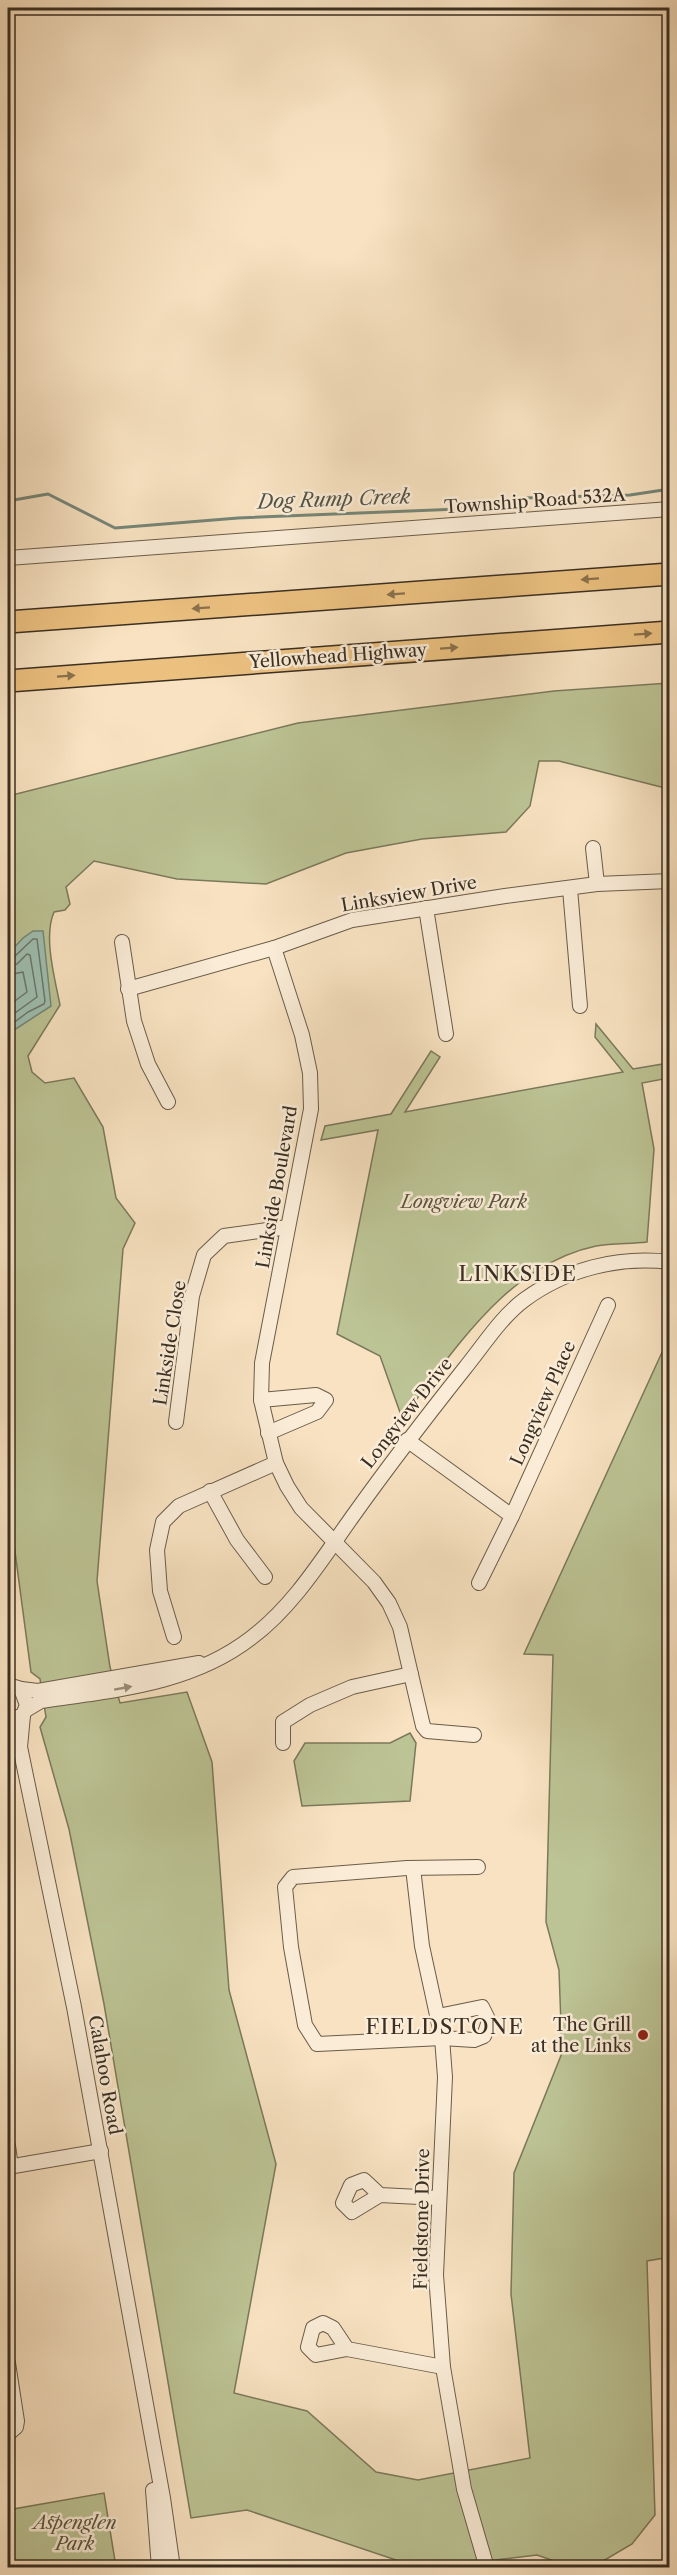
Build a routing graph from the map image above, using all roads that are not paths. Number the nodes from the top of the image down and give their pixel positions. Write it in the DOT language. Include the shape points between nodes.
graph roads {
  1 [pos="669,509"];
  2 [pos="8,558"];
  3 [pos="669,574"];
  4 [pos="8,622"];
  5 [pos="669,632"];
  6 [pos="8,681"];
  7 [pos="593,848"];
  8 [pos="669,881"];
  9 [pos="597,885"];
  10 [pos="570,889"];
  11 [pos="426,908"];
  12 [pos="122,942"];
  13 [pos="274,948"];
  14 [pos="128,989"];
  15 [pos="580,1006"];
  16 [pos="446,1034"];
  17 [pos="168,1102"];
  18 [pos="288,1227"];
  19 [pos="669,1262"];
  20 [pos="608,1305"];
  21 [pos="261,1400"];
  22 [pos="176,1422"];
  23 [pos="268,1433"];
  24 [pos="407,1440"];
  25 [pos="276,1463"];
  26 [pos="210,1491"];
  27 [pos="512,1516"];
  28 [pos="335,1541"];
  29 [pos="265,1577"];
  30 [pos="479,1583"];
  31 [pos="174,1636"];
  32 [pos="216,1660"];
  33 [pos="411,1674"];
  34 [pos="13,1684"];
  35 [pos="25,1712"];
  36 [pos="8,1723"];
  37 [pos="474,1735"];
  38 [pos="283,1743"];
  39 [pos="20,1746"];
  40 [pos="478,1867"];
  41 [pos="413,1868"];
  42 [pos="438,2016"];
  43 [pos="442,2038"];
  44 [pos="8,2146"];
  45 [pos="101,2151"];
  46 [pos="9,2167"];
  47 [pos="381,2195"];
  48 [pos="439,2198"];
  49 [pos="347,2349"];
  50 [pos="8,2363"];
  51 [pos="443,2367"];
  52 [pos="146,2411"];
  53 [pos="8,2434"];
  54 [pos="159,2568"];
  55 [pos="173,2568"];
  56 [pos="487,2568"];
  1 -- 2 [label="street, Township Road 532A"];
  3 -- 4 [label="highway, one-way"];
  6 -- 5 [label="highway, Yellowhead Highway, one-way"];
  7 -- 9 [label="street"];
  8 -- 9 [label="street, Linksview Drive"];
  9 -- 10 [label="street, Linksview Drive"];
  10 -- 11 [label="street, Linksview Drive"];
  10 -- 15 [label="street"];
  11 -- 13 [label="street, Linksview Drive" via="352,920"];
  11 -- 16 [label="street"];
  12 -- 14 [label="street"];
  13 -- 14 [label="street, Linksview Drive"];
  13 -- 18 [label="street, Linkside Boulevard" via="310,1073 311,1109"];
  14 -- 17 [label="street" via="142,1047"];
  18 -- 21 [label="street, Linkside Boulevard" via="262,1363"];
  18 -- 22 [label="street, Linkside Close" via="224,1236 204,1255 192,1296"];
  19 -- 24 [label="street, Longview Drive" via="643,1260 594,1265 564,1276 523,1300"];
  20 -- 27 [label="street, Longview Place"];
  21 -- 23 [label="street, Linkside Boulevard"];
  21 -- 23 [label="street" via="316,1395 326,1400 317,1412"];
  23 -- 25 [label="street, Linkside Boulevard"];
  24 -- 27 [label="street"];
  24 -- 28 [label="street, Longview Drive"];
  25 -- 26 [label="street"];
  25 -- 28 [label="street, Linkside Boulevard" via="302,1508"];
  26 -- 29 [label="street" via="237,1540"];
  26 -- 31 [label="street" via="178,1506 163,1522 157,1551 160,1591"];
  27 -- 30 [label="street, Longview Place"];
  28 -- 32 [label="street, Longview Drive" via="280,1612 250,1639"];
  28 -- 33 [label="street, Linkside Boulevard" via="389,1603 400,1627"];
  32 -- 34 [label="street, Longview Drive" via="38,1691"];
  35 -- 32 [label="street, Longview Drive, one-way" via="41,1701 167,1681"];
  33 -- 37 [label="street, Linkside Boulevard" via="421,1720 428,1731"];
  33 -- 38 [label="street" via="352,1687 310,1705 283,1722"];
  34 -- 35 [label="street, Calahoo Road" via="27,1699"];
  35 -- 36 [label="street, Longview Drive"];
  35 -- 39 [label="street, Calahoo Road"];
  36 -- 39 [label="street, Calahoo Road"];
  39 -- 45 [label="street, Calahoo Road"];
  40 -- 41 [label="street"];
  41 -- 42 [label="street, Fieldstone Drive" via="422,1946"];
  41 -- 43 [label="street" via="293,1878 285,1887 291,1947 305,2025 317,2044"];
  42 -- 43 [label="street, Fieldstone Drive"];
  42 -- 43 [label="street" via="482,2007 489,2021 483,2036 474,2040"];
  43 -- 48 [label="street, Fieldstone Drive" via="445,2077"];
  44 -- 46 [label="street"];
  45 -- 46 [label="street"];
  45 -- 52 [label="street, Calahoo Road"];
  47 -- 48 [label="street"];
  48 -- 51 [label="street, Fieldstone Drive" via="436,2275"];
  49 -- 51 [label="street"];
  50 -- 53 [label="street" via="17,2421"];
  51 -- 56 [label="street, Fieldstone Drive" via="464,2489"];
  52 -- 54 [label="street, Calahoo Road"];
  52 -- 55 [label="street, Calahoo Road"];
}
